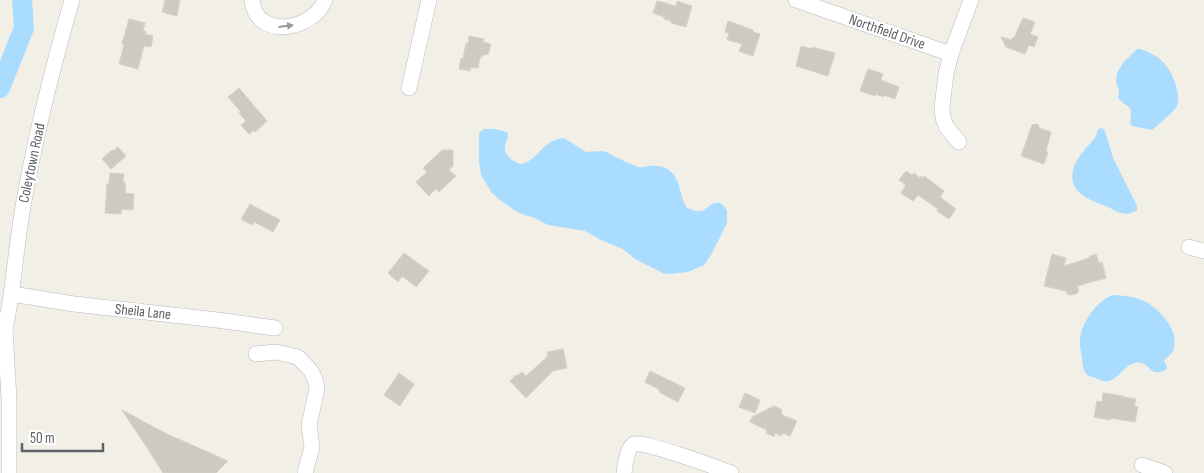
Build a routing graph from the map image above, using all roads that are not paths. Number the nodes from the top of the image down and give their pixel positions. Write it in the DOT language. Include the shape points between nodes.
graph roads {
  1 [pos="72,0"];
  2 [pos="252,0"];
  3 [pos="325,0"];
  4 [pos="429,0"];
  5 [pos="796,0"];
  6 [pos="971,0"];
  7 [pos="951,54"];
  8 [pos="410,88"];
  9 [pos="959,142"];
  10 [pos="12,294"];
  11 [pos="0,314"];
  12 [pos="275,328"];
  13 [pos="5,330"];
  14 [pos="256,354"];
  15 [pos="1146,466"];
  16 [pos="9,473"];
  17 [pos="305,473"];
  18 [pos="624,473"];
  19 [pos="731,473"];
  20 [pos="1165,473"];
  1 -- 10 [label="street, Coleytown Road" via="45,99 24,199"];
  2 -- 3 [label="street, one-way" via="262,21 276,27 286,27 313,17"];
  4 -- 8 [label="street"];
  5 -- 7 [label="street, Northfield Drive"];
  6 -- 7 [label="street"];
  7 -- 9 [label="street" via="942,108 947,128"];
  10 -- 12 [label="street, Sheila Lane"];
  10 -- 13 [label="street, Coleytown Road"];
  11 -- 13 [label="street"];
  13 -- 16 [label="street"];
  14 -- 17 [label="street" via="276,352 298,357 315,379 317,389 309,426 312,447"];
  15 -- 20 [label="street"];
  18 -- 19 [label="street" via="629,449 636,443"];
}
